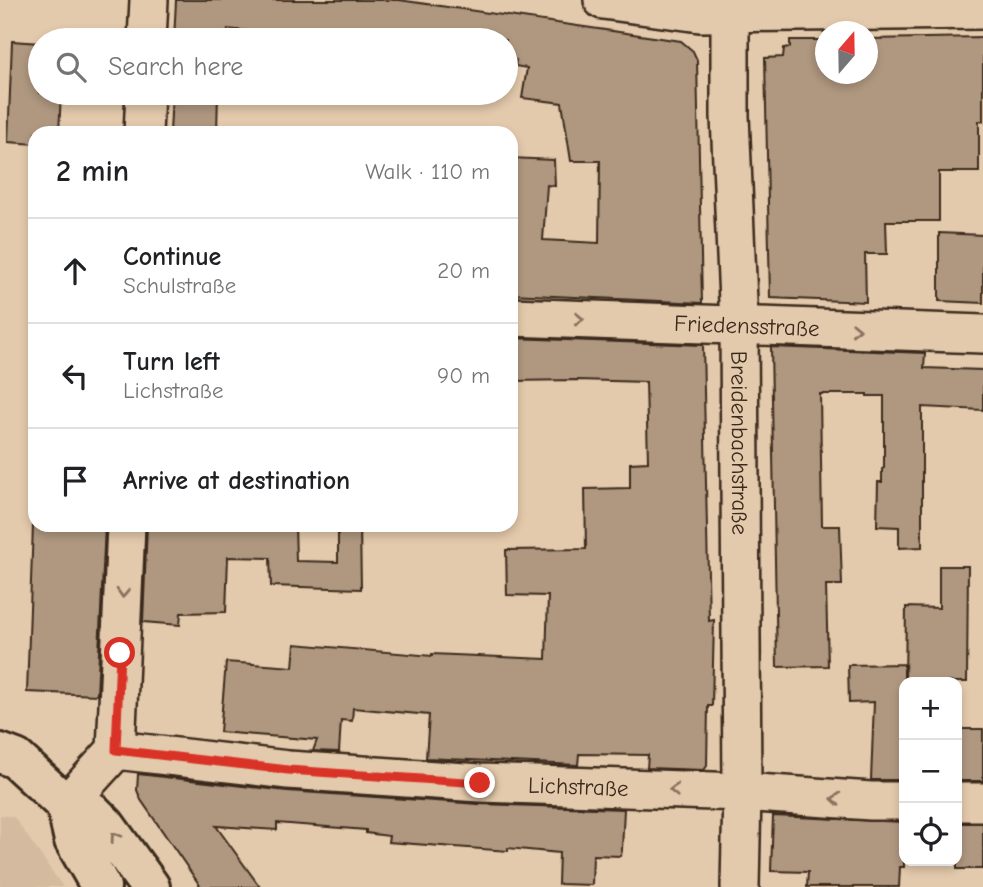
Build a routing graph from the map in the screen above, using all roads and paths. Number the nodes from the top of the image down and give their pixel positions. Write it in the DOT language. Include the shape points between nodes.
graph roads {
  1 [pos="149,0"];
  2 [pos="603,0"];
  3 [pos="730,6"];
  4 [pos="983,10"];
  5 [pos="148,28"];
  6 [pos="145,105"];
  7 [pos="144,126"];
  8 [pos="518,317"];
  9 [pos="739,325"];
  10 [pos="983,334"];
  11 [pos="126,532"];
  12 [pos="116,750"];
  13 [pos="0,753"];
  14 [pos="742,792"];
  15 [pos="899,801"];
  16 [pos="962,802"];
  17 [pos="983,802"];
  18 [pos="66,805"];
  19 [pos="101,887"];
  20 [pos="150,887"];
  21 [pos="740,887"];
  1 -- 5 [label="street"];
  2 -- 3 [label="street" via="700,13"];
  3 -- 4 [label="street"];
  3 -- 9 [label="street, Breidenbachstraße"];
  6 -- 7 [label="street"];
  8 -- 9 [label="street, Friedensstraße, one-way"];
  9 -- 10 [label="street, Friedensstraße, one-way"];
  9 -- 14 [label="street, Breidenbachstraße"];
  11 -- 12 [label="street, one-way"];
  14 -- 12 [label="street, Lichstraße, one-way" via="480,783 288,770"];
  12 -- 18 [label="street"];
  13 -- 18 [label="main road" via="16,759"];
  15 -- 14 [label="street, Lichstraße, one-way"];
  14 -- 21 [label="street, Breidenbachstraße"];
  16 -- 17 [label="street"];
  18 -- 19 [label="main road" via="74,840"];
  20 -- 18 [label="main road, one-way" via="91,811"];
}
